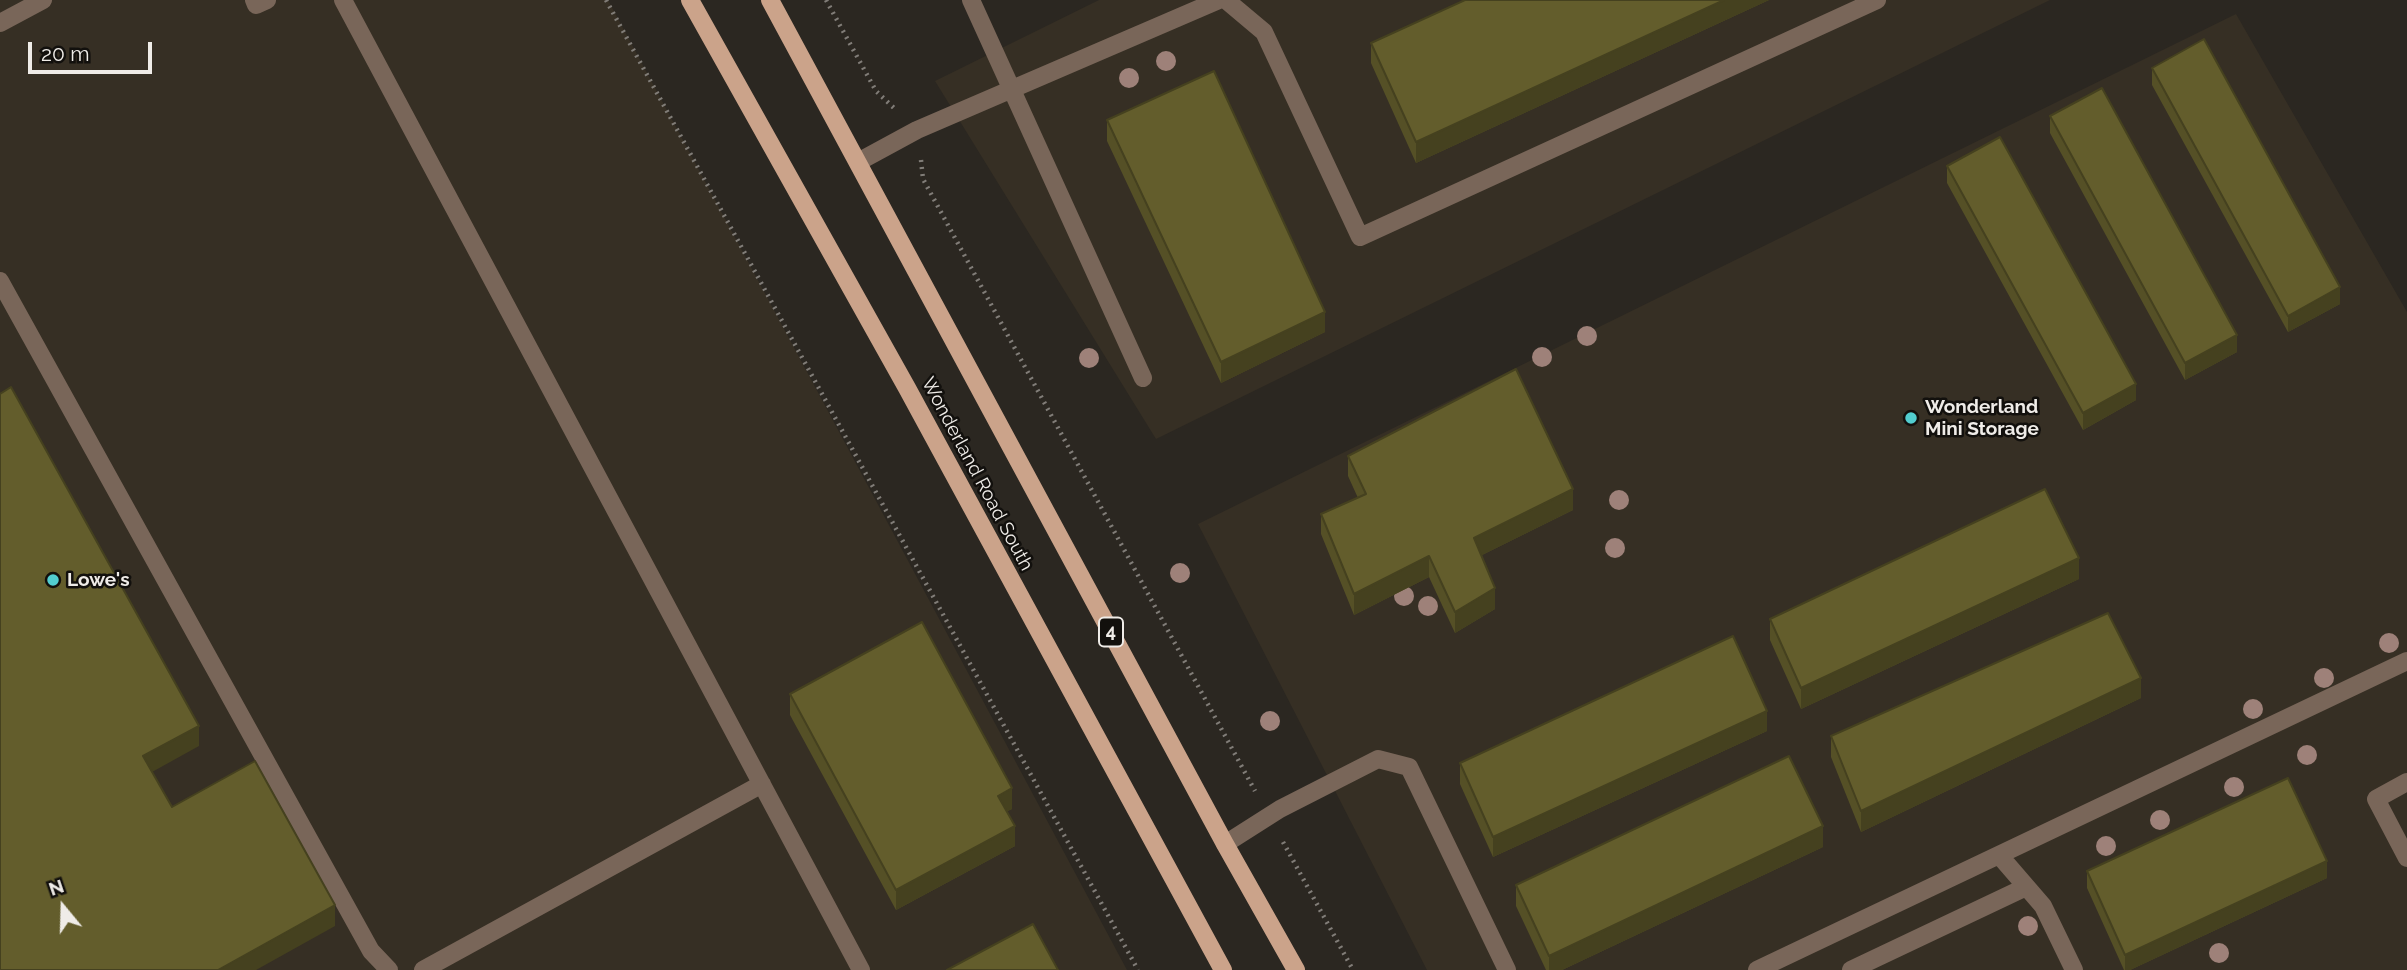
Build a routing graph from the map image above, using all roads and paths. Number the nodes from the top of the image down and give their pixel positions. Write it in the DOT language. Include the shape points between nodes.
graph roads {
  1 [pos="43,0"];
  2 [pos="254,0"];
  3 [pos="267,0"];
  4 [pos="343,0"];
  5 [pos="606,0"];
  6 [pos="690,0"];
  7 [pos="770,0"];
  8 [pos="827,0"];
  9 [pos="971,0"];
  10 [pos="1219,0"];
  11 [pos="1226,0"];
  12 [pos="1877,0"];
  13 [pos="0,23"];
  14 [pos="1010,90"];
  15 [pos="917,130"];
  16 [pos="858,162"];
  17 [pos="0,281"];
  18 [pos="1143,378"];
  19 [pos="2407,661"];
  20 [pos="2407,782"];
  21 [pos="762,784"];
  22 [pos="1268,816"];
  23 [pos="1225,844"];
  24 [pos="1999,855"];
  25 [pos="2407,858"];
  26 [pos="2026,887"];
  27 [pos="389,970"];
  28 [pos="423,970"];
  29 [pos="861,970"];
  30 [pos="1138,970"];
  31 [pos="1223,970"];
  32 [pos="1296,970"];
  33 [pos="1353,970"];
  34 [pos="1507,970"];
  35 [pos="1757,970"];
  36 [pos="1851,970"];
  37 [pos="2074,970"];
  1 -- 13 [label="lane"];
  2 -- 3 [label="lane" via="257,5"];
  4 -- 21 [label="lane"];
  5 -- 30 [label="path"];
  6 -- 31 [label="main road, Wonderland Road South" via="914,400"];
  7 -- 16 [label="main road, 4"];
  8 -- 15 [label="path" via="876,91"];
  9 -- 14 [label="lane"];
  10 -- 14 [label="lane"];
  11 -- 12 [label="lane" via="1264,32 1360,237"];
  14 -- 15 [label="lane"];
  14 -- 18 [label="lane"];
  15 -- 16 [label="lane"];
  15 -- 22 [label="path" via="923,179"];
  16 -- 23 [label="main road, 4"];
  17 -- 27 [label="lane" via="371,951"];
  19 -- 24 [label="lane"];
  20 -- 25 [label="lane" via="2376,799"];
  21 -- 28 [label="lane"];
  21 -- 29 [label="lane"];
  22 -- 23 [label="lane"];
  22 -- 33 [label="path"];
  22 -- 34 [label="lane" via="1378,759 1409,767"];
  23 -- 32 [label="main road, 4"];
  24 -- 26 [label="lane"];
  24 -- 35 [label="lane"];
  26 -- 36 [label="lane"];
  26 -- 37 [label="lane" via="2043,906"];
}
